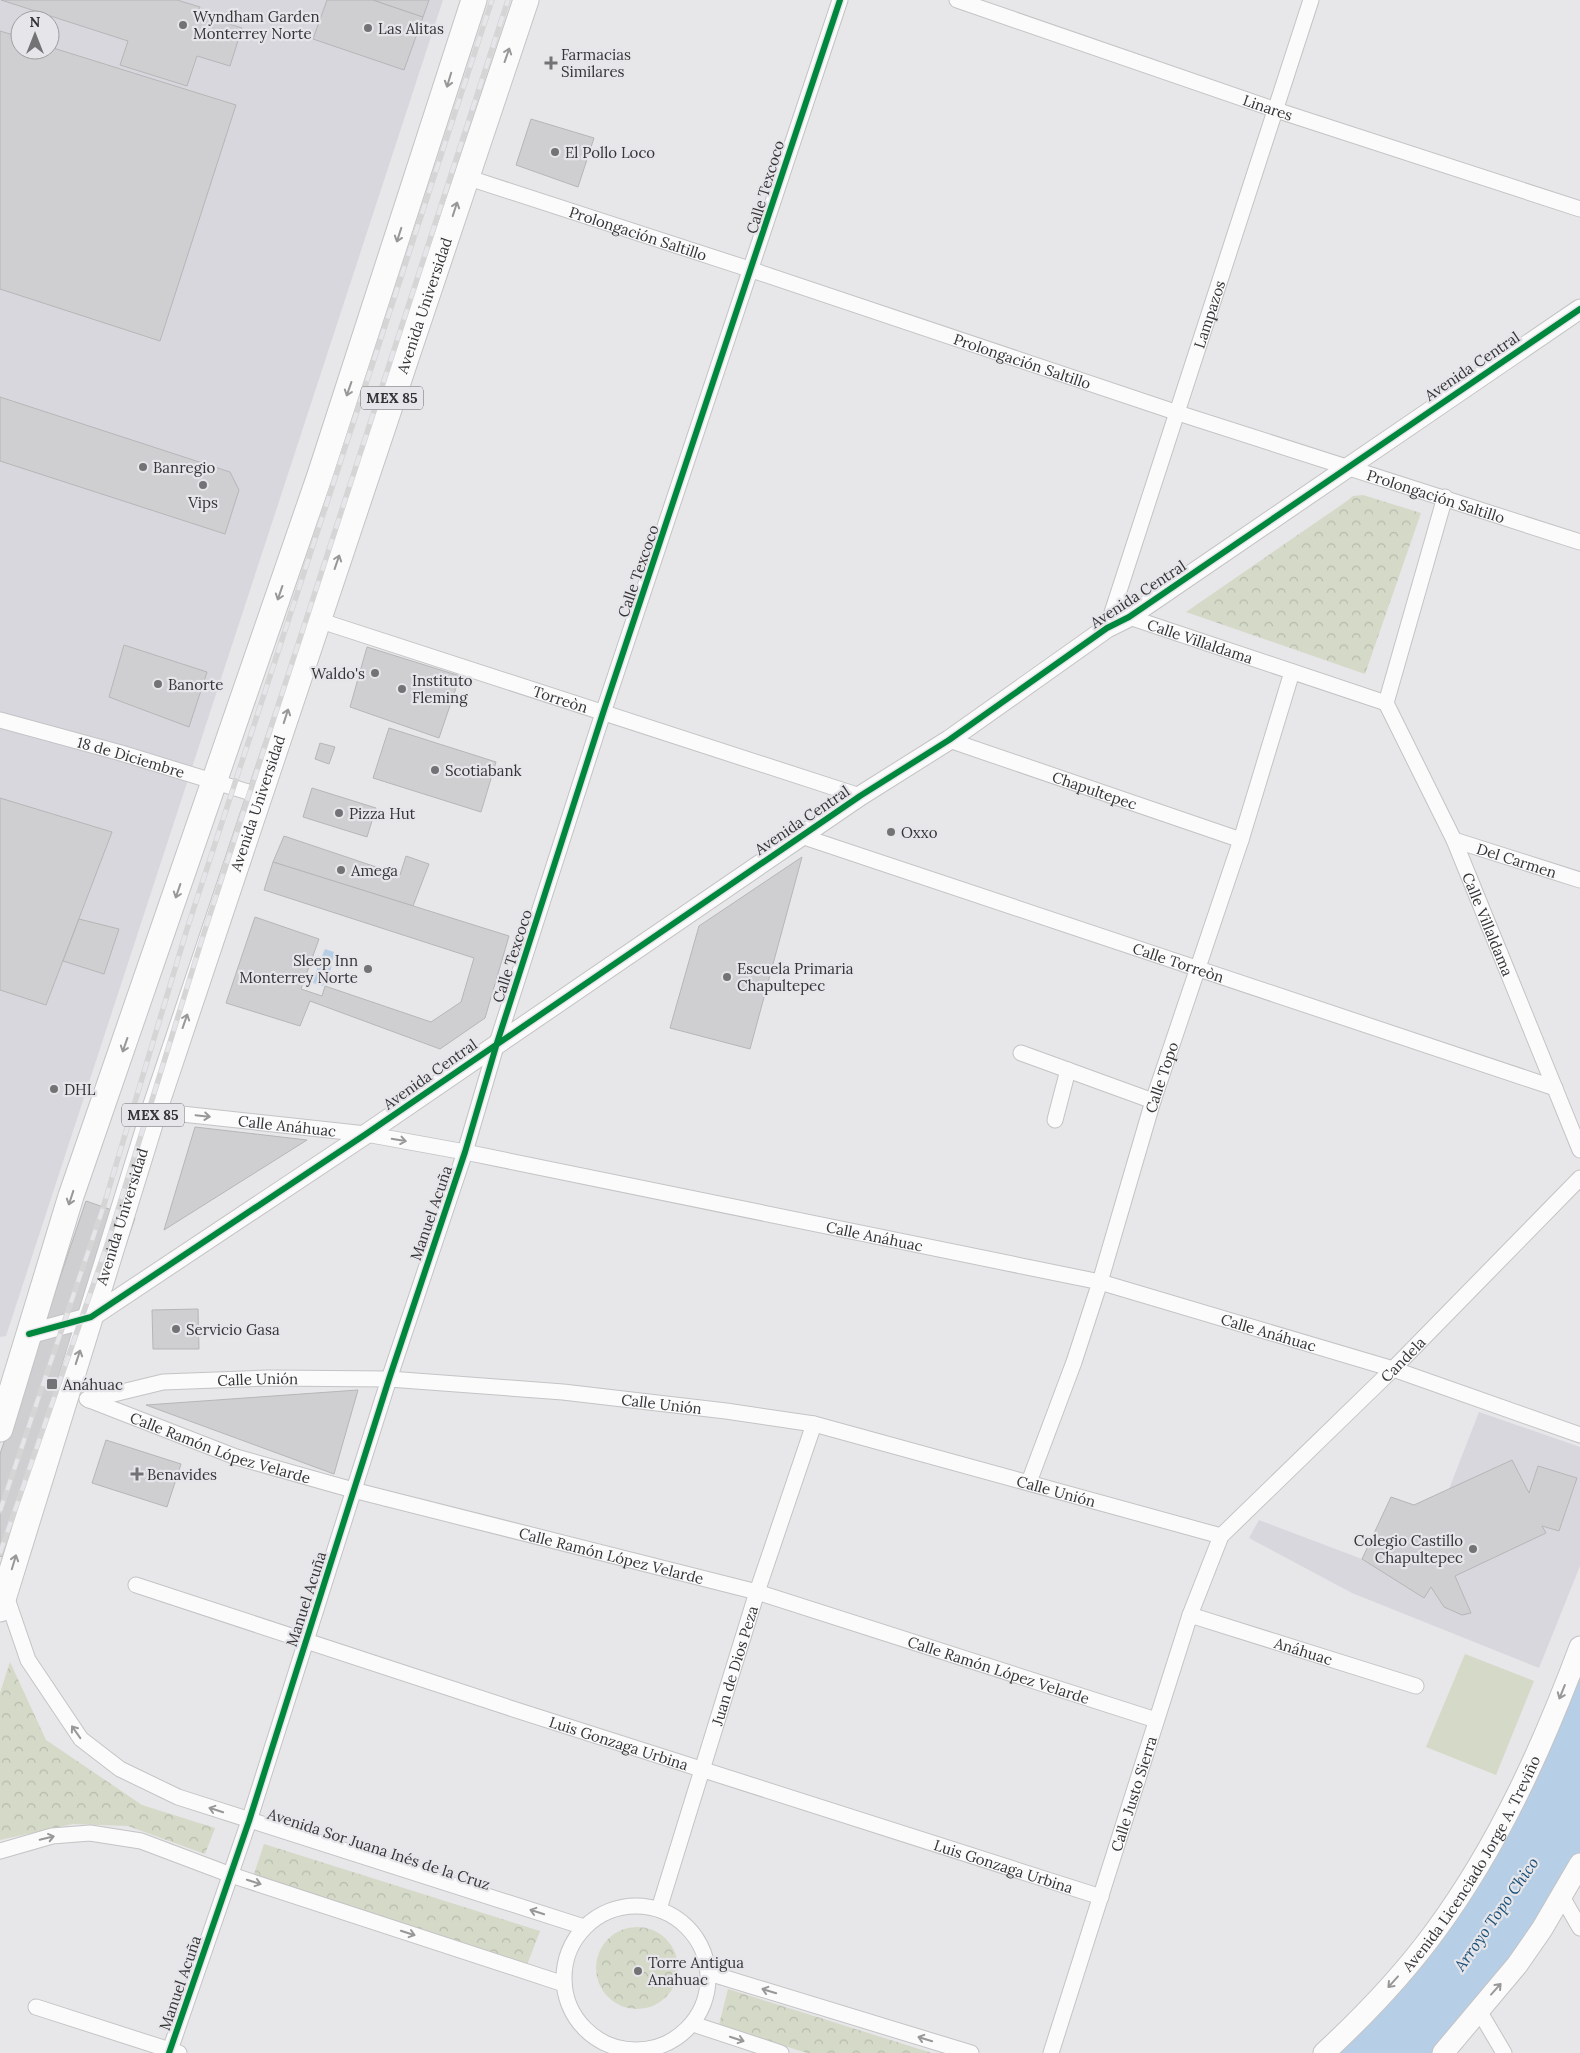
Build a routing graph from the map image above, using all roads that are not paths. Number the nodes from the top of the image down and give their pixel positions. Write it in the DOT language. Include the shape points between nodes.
graph roads {
  1 [pos="474,0"];
  2 [pos="526,0"];
  3 [pos="840,0"];
  4 [pos="957,0"];
  5 [pos="1311,0"];
  6 [pos="1276,110"];
  7 [pos="466,177"];
  8 [pos="1580,209"];
  9 [pos="752,270"];
  10 [pos="1580,308"];
  11 [pos="1178,413"];
  12 [pos="1348,466"];
  13 [pos="1445,497"];
  14 [pos="1580,542"];
  15 [pos="1129,617"];
  16 [pos="318,620"];
  17 [pos="1107,628"];
  18 [pos="1292,672"];
  19 [pos="1386,703"];
  20 [pos="603,712"];
  21 [pos="0,720"];
  22 [pos="949,740"];
  23 [pos="216,783"];
  24 [pos="260,796"];
  25 [pos="860,796"];
  26 [pos="800,836"];
  27 [pos="1241,840"];
  28 [pos="1454,840"];
  29 [pos="1580,880"];
  30 [pos="1198,969"];
  31 [pos="497,1043"];
  32 [pos="1021,1053"];
  33 [pos="1068,1070"];
  34 [pos="1555,1088"];
  35 [pos="1153,1101"];
  36 [pos="154,1111"];
  37 [pos="1054,1120"];
  38 [pos="366,1134"];
  39 [pos="1580,1150"];
  40 [pos="465,1152"];
  41 [pos="1580,1178"];
  42 [pos="1100,1282"];
  43 [pos="91,1317"];
  44 [pos="29,1334"];
  45 [pos="1392,1369"];
  46 [pos="9,1372"];
  47 [pos="388,1379"];
  48 [pos="78,1396"];
  49 [pos="814,1424"];
  50 [pos="0,1429"];
  51 [pos="1580,1435"];
  52 [pos="1029,1482"];
  53 [pos="353,1490"];
  54 [pos="1221,1536"];
  55 [pos="136,1585"];
  56 [pos="757,1592"];
  57 [pos="2,1600"];
  58 [pos="1190,1615"];
  59 [pos="305,1640"];
  60 [pos="1580,1647"];
  61 [pos="1416,1686"];
  62 [pos="1156,1720"];
  63 [pos="702,1769"];
  64 [pos="249,1820"];
  65 [pos="0,1851"];
  66 [pos="1580,1864"];
  67 [pos="231,1875"];
  68 [pos="1561,1894"];
  69 [pos="1101,1897"];
  70 [pos="660,1909"];
  71 [pos="584,1927"];
  72 [pos="1580,1928"];
  73 [pos="709,1973"];
  74 [pos="564,1984"];
  75 [pos="36,2007"];
  76 [pos="1478,2009"];
  77 [pos="693,2024"];
  78 [pos="613,2050"];
  79 [pos="173,2052"];
  80 [pos="781,2053"];
  81 [pos="971,2053"];
  82 [pos="1051,2053"];
  83 [pos="1324,2053"];
  84 [pos="1443,2053"];
  85 [pos="1504,2053"];
  1 -- 23 [label="highway, MEX 85, one-way" via="371,322"];
  7 -- 2 [label="highway, Avenida Universidad / MEX 85, one-way"];
  3 -- 9 [label="street, Calle Texcoco"];
  4 -- 6 [label="street, Linares"];
  5 -- 6 [label="street, Lampazos"];
  6 -- 8 [label="street, Linares"];
  6 -- 11 [label="street, Lampazos"];
  7 -- 9 [label="street, Prolongación Saltillo"];
  16 -- 7 [label="highway, Avenida Universidad / MEX 85, one-way"];
  9 -- 11 [label="street, Prolongación Saltillo"];
  9 -- 20 [label="street, Calle Texcoco"];
  10 -- 12 [label="street, Avenida Central"];
  11 -- 12 [label="street, Prolongación Saltillo"];
  11 -- 17 [label="street, Lampazos"];
  12 -- 13 [label="street, Prolongación Saltillo"];
  12 -- 15 [label="street, Avenida Central"];
  13 -- 14 [label="street, Prolongación Saltillo"];
  13 -- 19 [label="street"];
  15 -- 17 [label="street, Avenida Central"];
  15 -- 18 [label="street, Calle Villaldama"];
  16 -- 20 [label="street, Torreòn"];
  24 -- 16 [label="highway, Avenida Universidad / MEX 85, one-way"];
  17 -- 22 [label="street, Avenida Central"];
  18 -- 19 [label="street, Calle Villaldama"];
  18 -- 27 [label="street, Calle Topo"];
  19 -- 28 [label="street, Calle Villaldama"];
  20 -- 25 [label="street, Torreòn"];
  20 -- 31 [label="street, Calle Texcoco"];
  21 -- 23 [label="street, 18 de Diciembre"];
  22 -- 25 [label="street, Avenida Central"];
  22 -- 27 [label="street, Chapultepec"];
  23 -- 24 [label="street, 18 de Diciembre"];
  23 -- 44 [label="highway, MEX 85, one-way" via="71,1196"];
  36 -- 24 [label="highway, Avenida Universidad / MEX 85, one-way"];
  25 -- 26 [label="street, Avenida Central"];
  26 -- 30 [label="street, Calle Torreòn"];
  26 -- 31 [label="street, Avenida Central"];
  27 -- 30 [label="street, Calle Topo"];
  28 -- 29 [label="street, Del Carmen"];
  28 -- 34 [label="street, Calle Villaldama"];
  30 -- 34 [label="street, Calle Torreòn"];
  30 -- 35 [label="street, Calle Topo"];
  31 -- 38 [label="street, Avenida Central"];
  31 -- 40 [label="street, Calle Texcoco"];
  32 -- 33 [label="street"];
  33 -- 35 [label="street"];
  33 -- 37 [label="street"];
  34 -- 39 [label="street, Calle Villaldama"];
  35 -- 42 [label="street, Calle Topo"];
  36 -- 38 [label="street, Calle Anáhuac, one-way"];
  36 -- 43 [label="highway, Avenida Universidad / MEX 85"];
  38 -- 40 [label="street, Calle Anáhuac, one-way"];
  38 -- 43 [label="street, Avenida Central"];
  40 -- 42 [label="street, Calle Anáhuac"];
  40 -- 47 [label="street, Manuel Acuña"];
  41 -- 45 [label="street, Candela"];
  42 -- 45 [label="street, Calle Anáhuac"];
  42 -- 52 [label="street, Calle Topo"];
  43 -- 44 [label="street, Avenida Central"];
  48 -- 43 [label="highway, Avenida Universidad / MEX 85, one-way"];
  44 -- 46 [label="highway, MEX 85"];
  45 -- 51 [label="street, Calle Anáhuac"];
  45 -- 54 [label="street, Candela"];
  46 -- 50 [label="highway, MEX 85"];
  47 -- 48 [label="street, Calle Unión" via="269,1378 163,1382"];
  47 -- 49 [label="street, Calle Unión" via="563,1392"];
  47 -- 53 [label="street, Manuel Acuña"];
  48 -- 53 [label="street, Calle Ramón López Velarde" via="236,1457"];
  57 -- 48 [label="highway, Avenida Universidad / MEX 85, one-way"];
  49 -- 52 [label="street, Calle Unión"];
  49 -- 56 [label="street, Juan de Dios Peza"];
  52 -- 54 [label="street, Calle Unión"];
  53 -- 56 [label="street, Calle Ramón López Velarde"];
  53 -- 59 [label="street, Manuel Acuña"];
  54 -- 58 [label="street, Calle Justo Sierra"];
  55 -- 59 [label="street, Luis Gonzaga Urbina"];
  56 -- 62 [label="street, Calle Ramón López Velarde"];
  56 -- 63 [label="street, Juan de Dios Peza"];
  64 -- 57 [label="street, Avenida Sor Juana Inés de la Cruz, one-way" via="178,1797 120,1769 81,1739 28,1660"];
  58 -- 61 [label="street, Anáhuac"];
  58 -- 62 [label="street, Calle Justo Sierra"];
  59 -- 63 [label="street, Luis Gonzaga Urbina"];
  59 -- 64 [label="street, Manuel Acuña"];
  60 -- 83 [label="main road, Avenida Licenciado Jorge A. Treviño, one-way" via="1538,1750 1504,1821 1471,1878 1436,1930 1394,1981"];
  62 -- 69 [label="street, Calle Justo Sierra"];
  63 -- 69 [label="street, Luis Gonzaga Urbina"];
  63 -- 70 [label="street, Juan de Dios Peza"];
  64 -- 67 [label="street, Manuel Acuña"];
  71 -- 64 [label="street, Avenida Sor Juana Inés de la Cruz, one-way"];
  65 -- 67 [label="street, one-way" via="52,1836 90,1833 141,1841"];
  66 -- 68 [label="main road"];
  67 -- 74 [label="street, one-way"];
  67 -- 79 [label="street, Manuel Acuña"];
  68 -- 72 [label="street"];
  76 -- 68 [label="main road, one-way" via="1517,1966"];
  69 -- 82 [label="street, Calle Justo Sierra"];
  70 -- 71 [label="street" via="640,1905 619,1907"];
  70 -- 73 [label="street" via="679,1918 694,1933 705,1952"];
  71 -- 74 [label="street" via="568,1954"];
  73 -- 77 [label="street" via="706,2000"];
  81 -- 73 [label="street, one-way"];
  74 -- 78 [label="street" via="569,2005 579,2023"];
  75 -- 79 [label="street"];
  76 -- 84 [label="main road"];
  76 -- 85 [label="street"];
  77 -- 78 [label="street" via="676,2039 657,2048"];
  77 -- 80 [label="street, one-way"];
}
